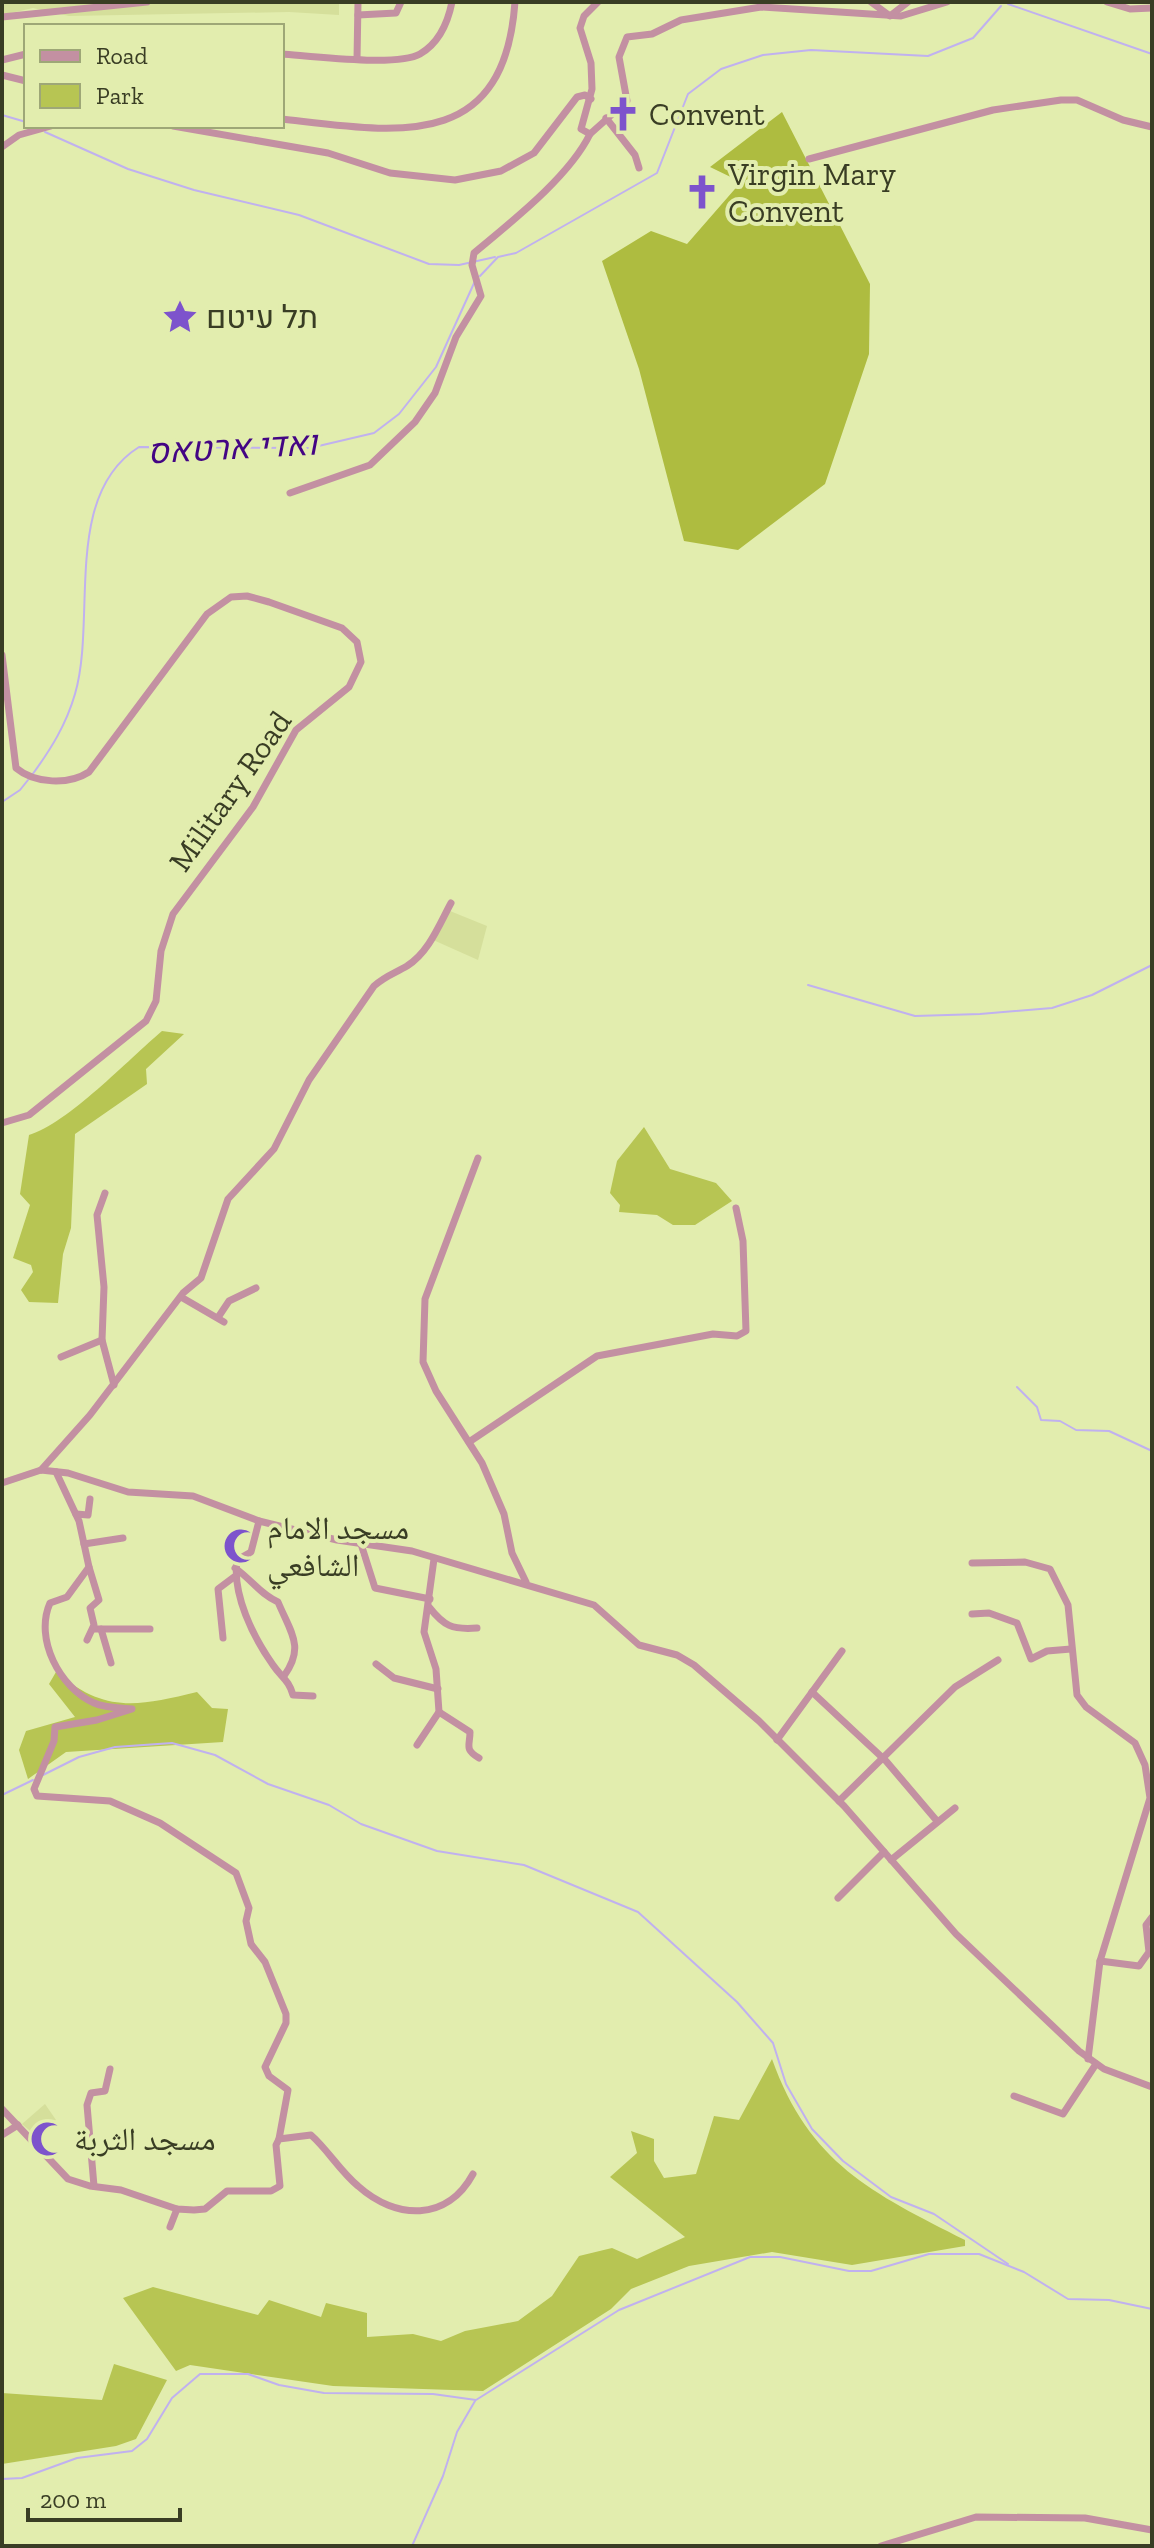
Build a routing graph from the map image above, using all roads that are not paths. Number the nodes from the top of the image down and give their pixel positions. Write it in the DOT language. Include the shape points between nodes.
graph roads {
  1 [pos="143,2"];
  2 [pos="358,2"];
  3 [pos="401,2"];
  4 [pos="452,2"];
  5 [pos="515,2"];
  6 [pos="598,2"];
  7 [pos="871,2"];
  8 [pos="908,2"];
  9 [pos="947,2"];
  10 [pos="1107,2"];
  11 [pos="107,5"];
  12 [pos="1152,8"];
  13 [pos="358,15"];
  14 [pos="890,16"];
  15 [pos="2,17"];
  16 [pos="24,54"];
  17 [pos="284,54"];
  18 [pos="357,59"];
  19 [pos="2,60"];
  20 [pos="2,75"];
  21 [pos="24,80"];
  22 [pos="591,99"];
  23 [pos="606,118"];
  24 [pos="284,119"];
  25 [pos="1152,127"];
  26 [pos="44,128"];
  27 [pos="184,128"];
  28 [pos="590,134"];
  29 [pos="2,147"];
  30 [pos="809,159"];
  31 [pos="639,168"];
  32 [pos="290,493"];
  33 [pos="2,655"];
  34 [pos="451,903"];
  35 [pos="2,1123"];
  36 [pos="478,1158"];
  37 [pos="105,1193"];
  38 [pos="736,1208"];
  39 [pos="256,1288"];
  40 [pos="181,1297"];
  41 [pos="102,1340"];
  42 [pos="61,1357"];
  43 [pos="114,1385"];
  44 [pos="469,1442"];
  45 [pos="41,1470"];
  46 [pos="56,1472"];
  47 [pos="2,1483"];
  48 [pos="90,1499"];
  49 [pos="76,1514"];
  50 [pos="259,1521"];
  51 [pos="123,1538"];
  52 [pos="84,1544"];
  53 [pos="361,1544"];
  54 [pos="434,1559"];
  55 [pos="972,1563"];
  56 [pos="89,1567"];
  57 [pos="235,1572"];
  58 [pos="526,1582"];
  59 [pos="429,1603"];
  60 [pos="972,1614"];
  61 [pos="477,1628"];
  62 [pos="97,1629"];
  63 [pos="150,1629"];
  64 [pos="223,1638"];
  65 [pos="87,1640"];
  66 [pos="1071,1649"];
  67 [pos="842,1651"];
  68 [pos="998,1660"];
  69 [pos="111,1663"];
  70 [pos="376,1664"];
  71 [pos="284,1676"];
  72 [pos="438,1689"];
  73 [pos="812,1692"];
  74 [pos="313,1696"];
  75 [pos="439,1712"];
  76 [pos="777,1740"];
  77 [pos="417,1745"];
  78 [pos="479,1758"];
  79 [pos="884,1758"];
  80 [pos="839,1801"];
  81 [pos="955,1808"];
  82 [pos="937,1821"];
  83 [pos="884,1852"];
  84 [pos="891,1860"];
  85 [pos="838,1898"];
  86 [pos="1152,1917"];
  87 [pos="1149,1958"];
  88 [pos="1100,1961"];
  89 [pos="1088,2059"];
  90 [pos="1096,2064"];
  91 [pos="110,2069"];
  92 [pos="1152,2087"];
  93 [pos="1014,2096"];
  94 [pos="2,2109"];
  95 [pos="18,2125"];
  96 [pos="2,2135"];
  97 [pos="279,2139"];
  98 [pos="473,2174"];
  99 [pos="94,2186"];
  100 [pos="177,2209"];
  101 [pos="170,2227"];
  102 [pos="1152,2530"];
  103 [pos="881,2546"];
  1 -- 11 [label="street"];
  2 -- 13 [label="street"];
  3 -- 13 [label="street" via="396,13"];
  4 -- 18 [label="street" via="448,22 423,52"];
  5 -- 24 [label="street" via="502,67 477,101 441,124 396,129"];
  6 -- 22 [label="street" via="580,28 591,63"];
  7 -- 14 [label="street"];
  8 -- 14 [label="street"];
  9 -- 14 [label="street"];
  10 -- 12 [label="street"];
  11 -- 15 [label="street"];
  13 -- 18 [label="street"];
  14 -- 23 [label="street" via="783,6 667,24 657,32 627,37 621,45 620,70 627,101"];
  16 -- 19 [label="street"];
  17 -- 18 [label="street"];
  20 -- 21 [label="street"];
  22 -- 27 [label="street" via="577,97 534,153 501,171 455,180 390,173 328,153"];
  22 -- 28 [label="street" via="581,129"];
  23 -- 28 [label="street"];
  23 -- 31 [label="street"];
  25 -- 30 [label="street" via="1077,100 1061,100 993,110"];
  26 -- 29 [label="street"];
  28 -- 32 [label="street" via="560,173 474,253 481,296 456,337 435,393 415,422 370,465"];
  33 -- 35 [label="street, Military Road" via="16,768 48,780 71,781 89,772 222,601 247,596 336,625 357,642 361,662 349,687 296,730 253,807 173,914 161,951 156,1001 146,1021 29,1115"];
  34 -- 40 [label="street" via="431,942 408,965 374,986 309,1080 274,1149 228,1199 201,1278"];
  36 -- 44 [label="street" via="425,1299 423,1362"];
  37 -- 41 [label="street" via="97,1215 104,1287"];
  38 -- 44 [label="street" via="743,1241 746,1331 597,1356"];
  39 -- 40 [label="street" via="229,1301 221,1319"];
  40 -- 43 [label="street"];
  41 -- 42 [label="street"];
  41 -- 43 [label="street"];
  43 -- 45 [label="street"];
  44 -- 58 [label="street" via="504,1514 512,1553"];
  45 -- 46 [label="street"];
  45 -- 47 [label="street"];
  46 -- 49 [label="street"];
  46 -- 50 [label="street" via="128,1492 193,1496"];
  48 -- 49 [label="street" via="88,1515"];
  49 -- 52 [label="street"];
  50 -- 53 [label="street"];
  50 -- 57 [label="street" via="251,1552 237,1560"];
  51 -- 52 [label="street"];
  52 -- 56 [label="street"];
  53 -- 54 [label="street"];
  53 -- 59 [label="street" via="375,1588"];
  54 -- 58 [label="street"];
  54 -- 59 [label="street"];
  55 -- 66 [label="street" via="1025,1562 1050,1569 1068,1605"];
  56 -- 62 [label="street" via="99,1600 90,1608"];
  56 -- 97 [label="street" via="67,1597 50,1603 46,1611 49,1654 74,1690 96,1704 132,1709 55,1727 34,1789 37,1796 110,1801 160,1823 236,1873 249,1908 251,1944 265,1962 286,2014 265,2067 288,2090"];
  57 -- 64 [label="street" via="218,1589"];
  57 -- 71 [label="street" via="253,1629"];
  57 -- 71 [label="street" via="278,1602 297,1649"];
  58 -- 76 [label="street" via="594,1605 639,1645 685,1659"];
  59 -- 61 [label="street" via="446,1627"];
  59 -- 72 [label="street" via="424,1632"];
  60 -- 66 [label="street" via="989,1613 1017,1623 1031,1659"];
  62 -- 63 [label="street"];
  62 -- 65 [label="street"];
  62 -- 69 [label="street"];
  66 -- 88 [label="street" via="1077,1695 1135,1743 1150,1798"];
  67 -- 73 [label="street"];
  68 -- 79 [label="street" via="955,1687"];
  70 -- 72 [label="street" via="394,1678"];
  71 -- 74 [label="street" via="293,1695"];
  72 -- 75 [label="street"];
  73 -- 76 [label="street"];
  73 -- 79 [label="street"];
  75 -- 77 [label="street"];
  75 -- 78 [label="street" via="470,1732 466,1745"];
  76 -- 80 [label="street"];
  79 -- 80 [label="street"];
  79 -- 82 [label="street"];
  80 -- 83 [label="street"];
  81 -- 82 [label="street"];
  82 -- 84 [label="street"];
  83 -- 84 [label="street"];
  83 -- 85 [label="street"];
  84 -- 89 [label="street" via="956,1934"];
  86 -- 87 [label="street" via="1146,1925"];
  87 -- 88 [label="street" via="1139,1966"];
  88 -- 89 [label="street"];
  89 -- 90 [label="street"];
  90 -- 92 [label="street"];
  90 -- 93 [label="street" via="1063,2114"];
  91 -- 99 [label="street" via="105,2091 91,2093 87,2105"];
  94 -- 95 [label="street"];
  95 -- 96 [label="street"];
  95 -- 99 [label="street" via="68,2179"];
  97 -- 98 [label="street" via="311,2135 359,2187 385,2202 430,2213 465,2190"];
  97 -- 100 [label="street" via="280,2186 271,2191 227,2191 205,2209"];
  99 -- 100 [label="street"];
  100 -- 101 [label="street"];
  102 -- 103 [label="street" via="1085,2518 976,2517"];
}
